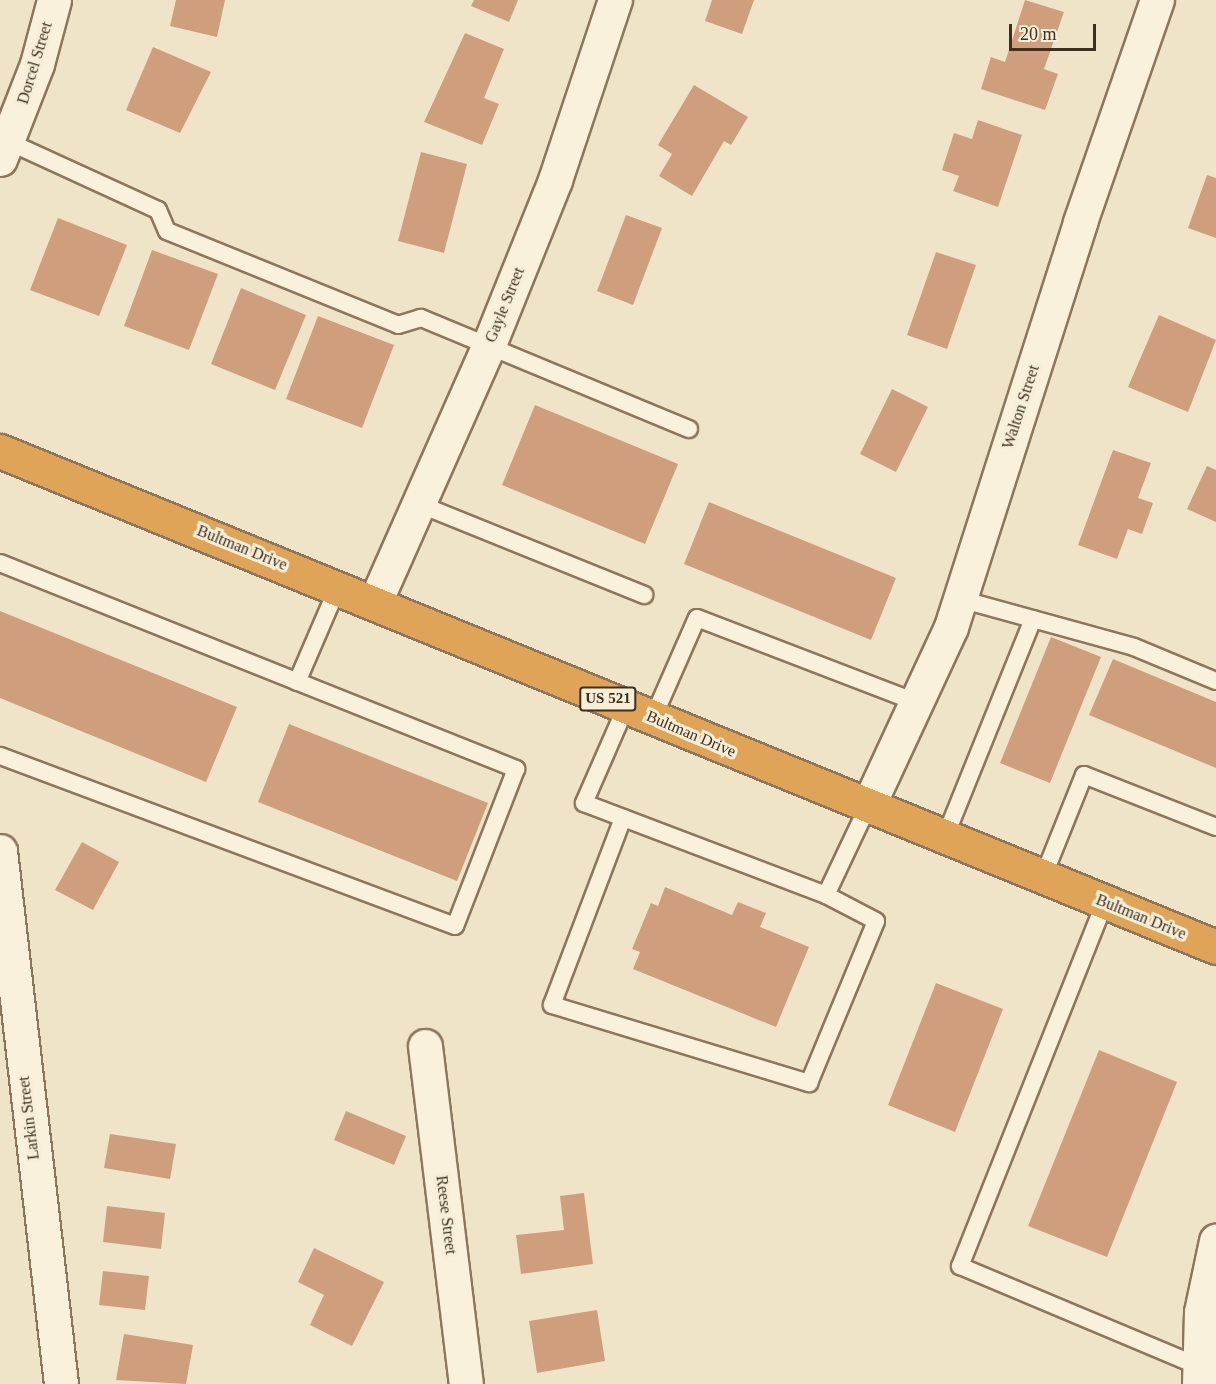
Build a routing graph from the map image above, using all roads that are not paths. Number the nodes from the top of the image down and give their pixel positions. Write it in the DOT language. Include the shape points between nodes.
graph roads {
  1 [pos="54,0"];
  2 [pos="615,0"];
  3 [pos="1157,0"];
  4 [pos="4,150"];
  5 [pos="488,347"];
  6 [pos="689,429"];
  7 [pos="3,459"];
  8 [pos="418,504"];
  9 [pos="0,563"];
  10 [pos="338,587"];
  11 [pos="644,595"];
  12 [pos="960,599"];
  13 [pos="375,602"];
  14 [pos="1033,619"];
  15 [pos="1216,681"];
  16 [pos="297,682"];
  17 [pos="916,702"];
  18 [pos="640,713"];
  19 [pos="0,756"];
  20 [pos="868,806"];
  21 [pos="623,818"];
  22 [pos="1216,827"];
  23 [pos="945,837"];
  24 [pos="0,851"];
  25 [pos="1043,877"];
  26 [pos="825,895"];
  27 [pos="1106,902"];
  28 [pos="1216,947"];
  29 [pos="425,1046"];
  30 [pos="1216,1241"];
  31 [pos="1198,1375"];
  32 [pos="61,1384"];
  33 [pos="466,1384"];
  1 -- 4 [label="street, Dorcel Street" via="37,64"];
  2 -- 5 [label="street, Gayle Street" via="555,180"];
  3 -- 12 [label="street, Walton Street" via="1080,222"];
  4 -- 5 [label="lane" via="158,210 167,231 398,325 421,318"];
  5 -- 6 [label="lane"];
  5 -- 8 [label="street, Gayle Street"];
  7 -- 10 [label="highway, Bultman Drive / US 521"];
  8 -- 11 [label="lane"];
  8 -- 13 [label="street, Gayle Street"];
  9 -- 16 [label="lane"];
  10 -- 13 [label="highway, Bultman Drive / US 521"];
  10 -- 16 [label="lane"];
  12 -- 14 [label="lane"];
  12 -- 17 [label="street, Walton Street"];
  13 -- 18 [label="highway, Bultman Drive / US 521"];
  14 -- 15 [label="lane" via="1134,647"];
  14 -- 23 [label="lane"];
  16 -- 19 [label="lane" via="516,769 455,926"];
  17 -- 18 [label="lane" via="697,618"];
  17 -- 20 [label="street, Walton Street"];
  18 -- 20 [label="highway, Bultman Drive / US 521"];
  18 -- 21 [label="lane" via="584,803"];
  20 -- 23 [label="highway, Bultman Drive / US 521"];
  20 -- 26 [label="lane"];
  21 -- 26 [label="lane"];
  21 -- 26 [label="lane" via="552,1005 809,1083 876,921"];
  22 -- 25 [label="lane" via="1084,775"];
  23 -- 25 [label="highway, Bultman Drive / US 521"];
  24 -- 32 [label="street, Larkin Street"];
  25 -- 27 [label="highway, Bultman Drive / US 521"];
  27 -- 28 [label="highway, Bultman Drive / US 521"];
  27 -- 31 [label="lane" via="960,1266"];
  29 -- 33 [label="street, Reese Street"];
  30 -- 31 [label="street" via="1203,1294"];
}
